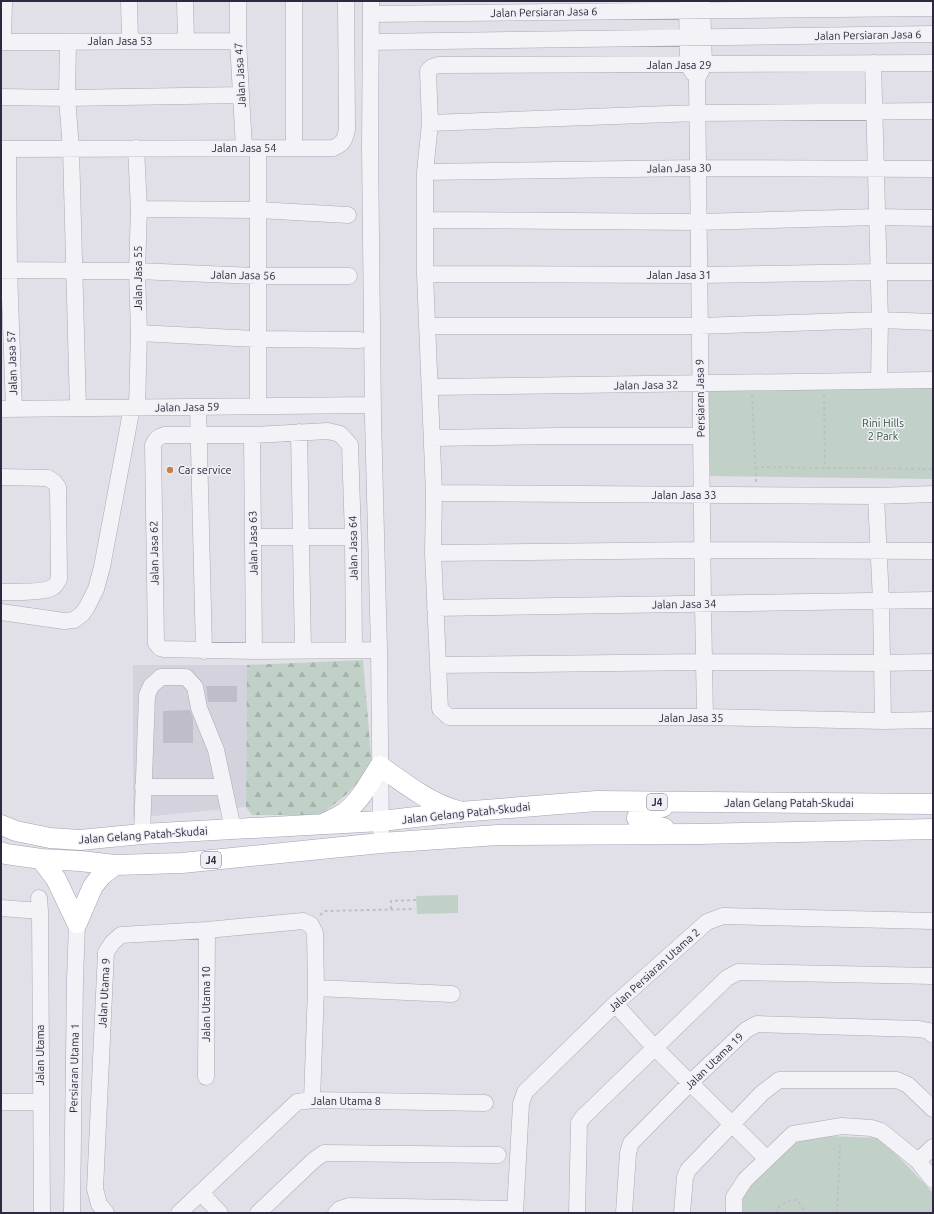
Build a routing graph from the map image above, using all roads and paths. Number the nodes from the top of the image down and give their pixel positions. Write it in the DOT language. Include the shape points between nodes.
graph roads {
  1 [pos="4,1"];
  2 [pos="129,1"];
  3 [pos="185,1"];
  4 [pos="238,1"];
  5 [pos="294,1"];
  6 [pos="346,1"];
  7 [pos="695,5"];
  8 [pos="371,8"];
  9 [pos="933,8"];
  10 [pos="933,34"];
  11 [pos="696,37"];
  12 [pos="130,41"];
  13 [pos="186,41"];
  14 [pos="238,41"];
  15 [pos="2,42"];
  16 [pos="68,42"];
  17 [pos="371,42"];
  18 [pos="873,63"];
  19 [pos="933,63"];
  20 [pos="688,64"];
  21 [pos="704,65"];
  22 [pos="697,79"];
  23 [pos="241,95"];
  24 [pos="1,97"];
  25 [pos="67,98"];
  26 [pos="874,111"];
  27 [pos="933,111"];
  28 [pos="697,113"];
  29 [pos="430,123"];
  30 [pos="136,148"];
  31 [pos="251,148"];
  32 [pos="294,148"];
  33 [pos="4,149"];
  34 [pos="71,149"];
  35 [pos="698,168"];
  36 [pos="933,169"];
  37 [pos="876,170"];
  38 [pos="425,172"];
  39 [pos="139,209"];
  40 [pos="258,210"];
  41 [pos="348,215"];
  42 [pos="877,217"];
  43 [pos="933,218"];
  44 [pos="425,220"];
  45 [pos="698,222"];
  46 [pos="5,270"];
  47 [pos="74,271"];
  48 [pos="137,271"];
  49 [pos="879,272"];
  50 [pos="933,272"];
  51 [pos="425,274"];
  52 [pos="699,275"];
  53 [pos="258,276"];
  54 [pos="349,276"];
  55 [pos="880,320"];
  56 [pos="933,322"];
  57 [pos="427,326"];
  58 [pos="700,326"];
  59 [pos="139,332"];
  60 [pos="258,339"];
  61 [pos="360,340"];
  62 [pos="933,380"];
  63 [pos="879,381"];
  64 [pos="700,384"];
  65 [pos="430,387"];
  66 [pos="752,388"];
  67 [pos="824,390"];
  68 [pos="373,405"];
  69 [pos="258,406"];
  70 [pos="134,407"];
  71 [pos="198,407"];
  72 [pos="78,408"];
  73 [pos="7,409"];
  74 [pos="299,432"];
  75 [pos="199,435"];
  76 [pos="252,435"];
  77 [pos="701,436"];
  78 [pos="432,438"];
  79 [pos="350,446"];
  80 [pos="825,468"];
  81 [pos="933,469"];
  82 [pos="1,477"];
  83 [pos="434,493"];
  84 [pos="933,494"];
  85 [pos="701,495"];
  86 [pos="876,496"];
  87 [pos="252,537"];
  88 [pos="353,537"];
  89 [pos="301,538"];
  90 [pos="702,550"];
  91 [pos="879,551"];
  92 [pos="933,551"];
  93 [pos="433,554"];
  94 [pos="1,592"];
  95 [pos="933,600"];
  96 [pos="881,601"];
  97 [pos="703,604"];
  98 [pos="435,608"];
  99 [pos="1,612"];
  100 [pos="354,650"];
  101 [pos="379,650"];
  102 [pos="204,651"];
  103 [pos="254,651"];
  104 [pos="303,651"];
  105 [pos="704,662"];
  106 [pos="933,662"];
  107 [pos="881,663"];
  108 [pos="438,665"];
  109 [pos="705,717"];
  110 [pos="933,720"];
  111 [pos="883,721"];
  112 [pos="380,766"];
  113 [pos="224,786"];
  114 [pos="143,787"];
  115 [pos="696,802"];
  116 [pos="933,804"];
  117 [pos="460,812"];
  118 [pos="381,822"];
  119 [pos="1,825"];
  120 [pos="322,825"];
  121 [pos="233,829"];
  122 [pos="933,829"];
  123 [pos="142,834"];
  124 [pos="699,834"];
  125 [pos="381,843"];
  126 [pos="1,852"];
  127 [pos="41,859"];
  128 [pos="115,865"];
  129 [pos="416,900"];
  130 [pos="1,908"];
  131 [pos="391,909"];
  132 [pos="415,909"];
  133 [pos="933,921"];
  134 [pos="77,923"];
  135 [pos="311,925"];
  136 [pos="207,930"];
  137 [pos="933,976"];
  138 [pos="316,988"];
  139 [pos="452,994"];
  140 [pos="615,1004"];
  141 [pos="933,1035"];
  142 [pos="655,1048"];
  143 [pos="206,1077"];
  144 [pos="690,1083"];
  145 [pos="312,1100"];
  146 [pos="1,1102"];
  147 [pos="41,1102"];
  148 [pos="485,1104"];
  149 [pos="933,1109"];
  150 [pos="732,1124"];
  151 [pos="840,1145"];
  152 [pos="933,1147"];
  153 [pos="498,1155"];
  154 [pos="766,1158"];
  155 [pos="918,1161"];
  156 [pos="933,1180"];
  157 [pos="201,1194"];
  158 [pos="515,1211"];
  159 [pos="42,1213"];
  160 [pos="72,1213"];
  161 [pos="106,1213"];
  162 [pos="179,1213"];
  163 [pos="220,1213"];
  164 [pos="258,1213"];
  165 [pos="336,1213"];
  166 [pos="577,1213"];
  167 [pos="624,1213"];
  168 [pos="682,1213"];
  169 [pos="734,1213"];
  170 [pos="776,1213"];
  171 [pos="806,1213"];
  172 [pos="837,1213"];
  1 -- 15 [label="street"];
  2 -- 12 [label="street"];
  3 -- 13 [label="street"];
  4 -- 14 [label="street, Jalan Jasa 47"];
  5 -- 32 [label="street"];
  6 -- 32 [label="street, Jalan Jasa 54" via="345,139 333,148"];
  7 -- 8 [label="street, Jalan Persiaran Jasa 6"];
  7 -- 9 [label="street, Jalan Persiaran Jasa 6"];
  7 -- 11 [label="street"];
  8 -- 17 [label="street"];
  10 -- 11 [label="street, Jalan Persiaran Jasa 6"];
  11 -- 17 [label="street, Jalan Persiaran Jasa 6"];
  11 -- 20 [label="street"];
  11 -- 21 [label="street, Persiaran Jasa 9"];
  12 -- 13 [label="street, Jalan Jasa 53"];
  12 -- 16 [label="street, Jalan Jasa 53"];
  13 -- 14 [label="street, Jalan Jasa 53"];
  14 -- 23 [label="street, Jalan Jasa 47"];
  15 -- 16 [label="street, Jalan Jasa 53"];
  16 -- 25 [label="street"];
  17 -- 68 [label="street"];
  18 -- 19 [label="street, Jalan Jasa 29"];
  18 -- 21 [label="street, Jalan Jasa 29"];
  18 -- 26 [label="street"];
  20 -- 21 [label="street, Jalan Jasa 29"];
  20 -- 22 [label="street"];
  20 -- 29 [label="street, Jalan Jasa 29" via="438,65 428,72"];
  21 -- 22 [label="street, Persiaran Jasa 9"];
  22 -- 28 [label="street, Persiaran Jasa 9"];
  23 -- 25 [label="street"];
  23 -- 31 [label="street, Jalan Jasa 47"];
  24 -- 25 [label="street"];
  25 -- 34 [label="street"];
  26 -- 27 [label="street"];
  26 -- 28 [label="street"];
  26 -- 37 [label="street"];
  28 -- 29 [label="street"];
  28 -- 35 [label="street, Persiaran Jasa 9"];
  29 -- 38 [label="street"];
  30 -- 31 [label="street, Jalan Jasa 54"];
  30 -- 34 [label="street, Jalan Jasa 54"];
  30 -- 39 [label="street, Jalan Jasa 55"];
  31 -- 32 [label="street, Jalan Jasa 54"];
  31 -- 40 [label="street, Jalan Jasa 47"];
  33 -- 34 [label="street, Jalan Jasa 54"];
  33 -- 46 [label="street, Jalan Jasa 57"];
  34 -- 47 [label="street"];
  35 -- 37 [label="street, Jalan Jasa 30"];
  35 -- 38 [label="street, Jalan Jasa 30"];
  35 -- 45 [label="street, Persiaran Jasa 9"];
  36 -- 37 [label="street, Jalan Jasa 30"];
  37 -- 42 [label="street"];
  38 -- 44 [label="street"];
  39 -- 40 [label="street"];
  39 -- 48 [label="street, Jalan Jasa 55"];
  40 -- 41 [label="street"];
  40 -- 53 [label="street, Jalan Jasa 47"];
  42 -- 43 [label="street"];
  42 -- 45 [label="street"];
  42 -- 49 [label="street"];
  44 -- 45 [label="street"];
  44 -- 51 [label="street"];
  45 -- 52 [label="street, Persiaran Jasa 9"];
  46 -- 47 [label="street, Jalan Jasa 56"];
  46 -- 73 [label="street, Jalan Jasa 57"];
  47 -- 48 [label="street, Jalan Jasa 56"];
  47 -- 72 [label="street"];
  48 -- 53 [label="street, Jalan Jasa 56"];
  48 -- 59 [label="street, Jalan Jasa 55"];
  49 -- 50 [label="street, Jalan Jasa 31"];
  49 -- 52 [label="street, Jalan Jasa 31"];
  49 -- 55 [label="street"];
  51 -- 52 [label="street, Jalan Jasa 31"];
  51 -- 57 [label="street"];
  52 -- 58 [label="street, Persiaran Jasa 9"];
  53 -- 54 [label="street, Jalan Jasa 56"];
  53 -- 60 [label="street, Jalan Jasa 47"];
  55 -- 56 [label="street"];
  55 -- 58 [label="street"];
  55 -- 63 [label="street"];
  57 -- 58 [label="street"];
  57 -- 65 [label="street"];
  58 -- 64 [label="street, Persiaran Jasa 9"];
  59 -- 60 [label="street"];
  59 -- 70 [label="street, Jalan Jasa 55"];
  60 -- 61 [label="street"];
  60 -- 69 [label="street, Jalan Jasa 47"];
  62 -- 63 [label="street, Jalan Jasa 32"];
  63 -- 64 [label="street, Jalan Jasa 32"];
  64 -- 65 [label="street, Jalan Jasa 32"];
  64 -- 77 [label="street, Persiaran Jasa 9"];
  65 -- 78 [label="street"];
  66 -- 80 [label="path" via="755,467"];
  67 -- 80 [label="path"];
  68 -- 69 [label="street, Jalan Jasa 59"];
  68 -- 101 [label="street"];
  69 -- 71 [label="street, Jalan Jasa 59"];
  70 -- 71 [label="street, Jalan Jasa 59"];
  70 -- 72 [label="street, Jalan Jasa 59"];
  70 -- 99 [label="street, Jalan Jasa 55" via="102,567 96,588 82,614 74,620 64,621"];
  71 -- 75 [label="street"];
  72 -- 73 [label="street, Jalan Jasa 59"];
  74 -- 76 [label="street, Jalan Jasa 62"];
  74 -- 79 [label="street, Jalan Jasa 62" via="328,431 340,434"];
  74 -- 89 [label="street"];
  75 -- 76 [label="street, Jalan Jasa 62"];
  75 -- 102 [label="street"];
  75 -- 102 [label="street, Jalan Jasa 62" via="164,435 153,445 156,643 164,649"];
  76 -- 87 [label="street, Jalan Jasa 63"];
  77 -- 78 [label="street"];
  77 -- 85 [label="street, Persiaran Jasa 9"];
  78 -- 83 [label="street"];
  79 -- 88 [label="street, Jalan Jasa 64"];
  80 -- 81 [label="path"];
  82 -- 94 [label="street" via="48,478 58,487 59,579 54,587 48,589"];
  83 -- 85 [label="street, Jalan Jasa 33"];
  83 -- 93 [label="street"];
  84 -- 86 [label="street, Jalan Jasa 33"];
  85 -- 86 [label="street, Jalan Jasa 33"];
  85 -- 90 [label="street, Persiaran Jasa 9"];
  86 -- 91 [label="street"];
  87 -- 89 [label="street"];
  87 -- 103 [label="street, Jalan Jasa 63"];
  88 -- 89 [label="street"];
  88 -- 100 [label="street, Jalan Jasa 64"];
  89 -- 104 [label="street"];
  90 -- 91 [label="street"];
  90 -- 93 [label="street"];
  90 -- 97 [label="street, Persiaran Jasa 9"];
  91 -- 92 [label="street"];
  91 -- 96 [label="street"];
  93 -- 98 [label="street"];
  95 -- 96 [label="street, Jalan Jasa 34"];
  96 -- 97 [label="street, Jalan Jasa 34"];
  96 -- 107 [label="street"];
  97 -- 98 [label="street, Jalan Jasa 34"];
  97 -- 105 [label="street, Persiaran Jasa 9"];
  98 -- 108 [label="street"];
  100 -- 101 [label="street, Jalan Jasa 62"];
  100 -- 104 [label="street, Jalan Jasa 62"];
  101 -- 112 [label="street"];
  102 -- 103 [label="street, Jalan Jasa 62"];
  103 -- 104 [label="street, Jalan Jasa 62"];
  105 -- 107 [label="street"];
  105 -- 108 [label="street"];
  105 -- 109 [label="street, Persiaran Jasa 9"];
  106 -- 107 [label="street"];
  107 -- 111 [label="street"];
  108 -- 109 [label="street, Jalan Jasa 35" via="440,709 449,717"];
  109 -- 111 [label="street, Jalan Jasa 35"];
  110 -- 111 [label="street, Jalan Jasa 35"];
  112 -- 117 [label="main road" via="446,808"];
  112 -- 118 [label="street"];
  112 -- 120 [label="main road" via="352,806"];
  113 -- 114 [label="street"];
  113 -- 114 [label="street" via="216,750 199,708 195,687 186,677 161,677 151,686 147,695"];
  113 -- 121 [label="street"];
  114 -- 123 [label="street"];
  115 -- 116 [label="main road, Jalan Gelang Patah-Skudai / J4"];
  115 -- 117 [label="main road, Jalan Gelang Patah-Skudai / J4" via="597,801"];
  115 -- 124 [label="main road" via="640,811 637,818 648,825"];
  117 -- 118 [label="main road, Jalan Gelang Patah-Skudai / J4"];
  118 -- 120 [label="main road, Jalan Gelang Patah-Skudai / J4"];
  118 -- 125 [label="street"];
  119 -- 123 [label="main road, Jalan Gelang Patah-Skudai / J4" via="50,838 80,840"];
  120 -- 121 [label="main road, Jalan Gelang Patah-Skudai / J4"];
  121 -- 123 [label="main road, Jalan Gelang Patah-Skudai / J4"];
  122 -- 124 [label="main road, Jalan Gelang Patah-Skudai / J4"];
  124 -- 125 [label="main road, Jalan Gelang Patah-Skudai / J4" via="498,835"];
  125 -- 128 [label="main road, Jalan Gelang Patah-Skudai / J4" via="182,863"];
  126 -- 127 [label="main road, Jalan Gelang Patah-Skudai / J4"];
  127 -- 128 [label="main road, Jalan Gelang Patah-Skudai / J4"];
  127 -- 134 [label="main road" via="56,879"];
  128 -- 134 [label="main road" via="92,886"];
  129 -- 131 [label="path" via="391,901"];
  130 -- 147 [label="street, Jalan Utama" via="39,904"];
  131 -- 132 [label="path"];
  131 -- 135 [label="path" via="325,911"];
  133 -- 140 [label="street, Jalan Persiaran Utama 2" via="723,916 708,922"];
  134 -- 160 [label="street, Persiaran Utama 1" via="74,980"];
  135 -- 136 [label="street, Jalan Utama 9" via="303,921"];
  135 -- 138 [label="street" via="315,933"];
  136 -- 143 [label="street, Jalan Utama 10"];
  136 -- 161 [label="street, Jalan Utama 9" via="121,935 106,952 95,1189 98,1204"];
  137 -- 142 [label="street" via="738,972 727,978"];
  138 -- 139 [label="street"];
  138 -- 145 [label="street"];
  140 -- 142 [label="street"];
  140 -- 158 [label="street, Jalan Persiaran Utama 2" via="525,1092 521,1104"];
  141 -- 144 [label="street, Jalan Utama 19" via="929,1031 919,1029 757,1024 746,1030"];
  142 -- 144 [label="street"];
  142 -- 166 [label="street" via="579,1123"];
  144 -- 150 [label="street"];
  144 -- 167 [label="street, Jalan Utama 19" via="632,1144 628,1153"];
  145 -- 148 [label="street, Jalan Utama 8"];
  145 -- 157 [label="street, Jalan Utama 8" via="297,1102"];
  146 -- 147 [label="street"];
  147 -- 159 [label="street, Jalan Utama"];
  149 -- 150 [label="street" via="908,1085 897,1080 779,1080 762,1093"];
  150 -- 154 [label="street"];
  150 -- 168 [label="street" via="688,1170 685,1176"];
  151 -- 172 [label="path"];
  152 -- 155 [label="street"];
  153 -- 164 [label="street" via="324,1153"];
  154 -- 155 [label="street" via="793,1134 842,1126 881,1131"];
  154 -- 169 [label="street" via="745,1180 734,1197"];
  155 -- 156 [label="street"];
  157 -- 162 [label="street, Jalan Utama 8"];
  157 -- 163 [label="street"];
  158 -- 165 [label="street" via="349,1206"];
  170 -- 171 [label="path" via="780,1205 790,1200 797,1200"];
}
